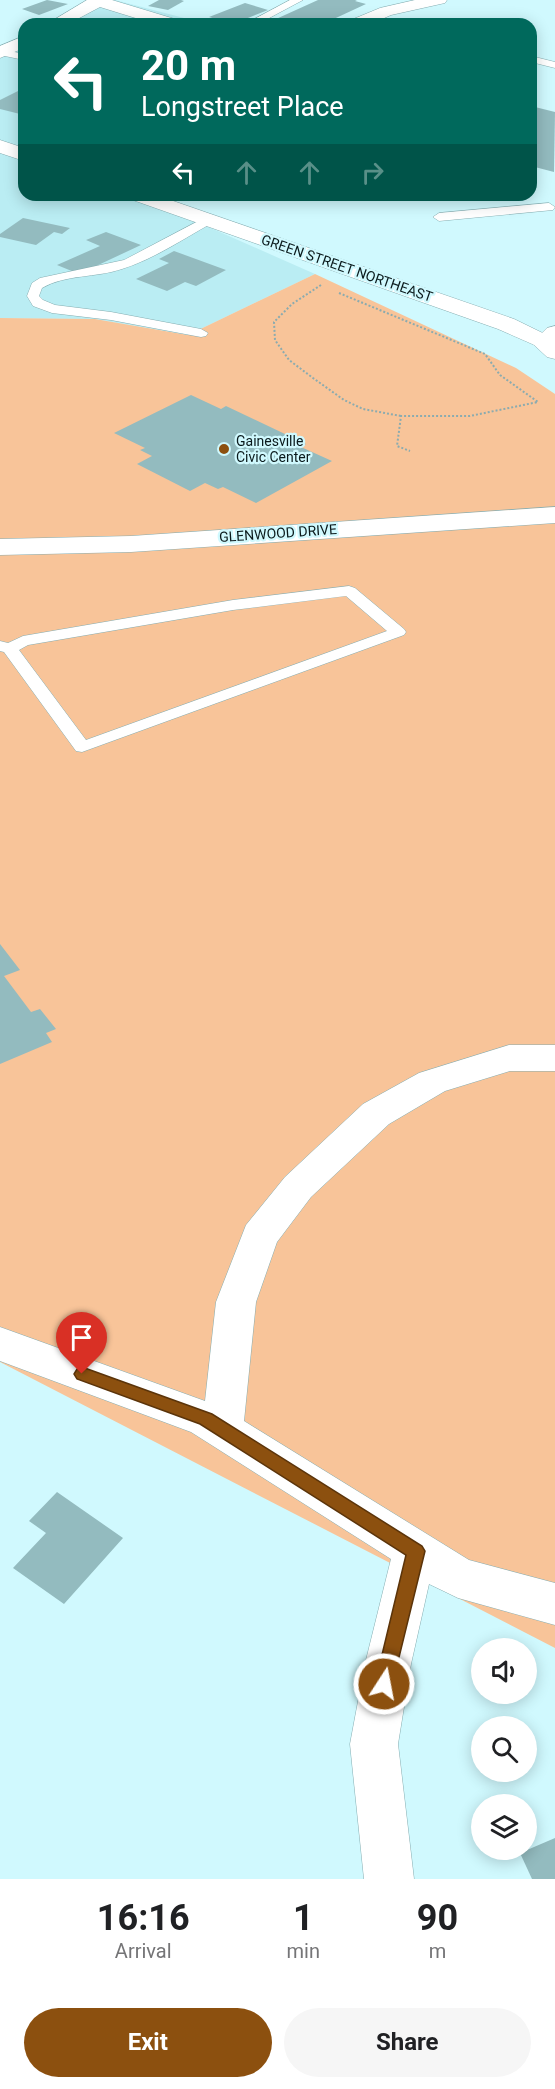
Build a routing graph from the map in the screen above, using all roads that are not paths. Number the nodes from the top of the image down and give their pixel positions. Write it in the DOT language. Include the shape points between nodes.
graph roads {
  1 [pos="98,0"];
  2 [pos="298,0"];
  3 [pos="439,0"];
  4 [pos="66,18"];
  5 [pos="154,18"];
  6 [pos="262,18"];
  7 [pos="371,18"];
  8 [pos="18,44"];
  9 [pos="1,53"];
  10 [pos="18,56"];
  11 [pos="537,60"];
  12 [pos="555,65"];
  13 [pos="0,146"];
  14 [pos="18,152"];
  15 [pos="154,201"];
  16 [pos="549,207"];
  17 [pos="439,217"];
  18 [pos="208,220"];
  19 [pos="201,333"];
  20 [pos="552,344"];
  21 [pos="555,514"];
  22 [pos="0,547"];
  23 [pos="5,647"];
  24 [pos="555,1058"];
  25 [pos="0,1344"];
  26 [pos="222,1429"];
  27 [pos="416,1551"];
  28 [pos="555,1604"];
  29 [pos="389,1879"];
  1 -- 4 [label="main road"];
  1 -- 5 [label="main road"];
  2 -- 6 [label="lane"];
  3 -- 7 [label="main road"];
  8 -- 9 [label="main road"];
  9 -- 10 [label="lane"];
  11 -- 12 [label="lane"];
  13 -- 14 [label="main road"];
  15 -- 18 [label="main road, GREEN STREET NORTHEAST"];
  16 -- 17 [label="lane"];
  18 -- 19 [label="lane" via="117,267 48,278 36,286 33,296 52,309"];
  18 -- 20 [label="main road, GREEN STREET NORTHEAST" via="506,324"];
  21 -- 22 [label="main road, GLENWOOD DRIVE" via="131,544"];
  23 -- 23 [label="lane" via="82,747 398,632 349,591 178,614"];
  24 -- 26 [label="main road" via="509,1058 432,1082 376,1114 298,1187 260,1236 236,1302"];
  25 -- 26 [label="main road" via="206,1419"];
  26 -- 27 [label="main road"];
  27 -- 28 [label="main road" via="458,1578"];
  27 -- 29 [label="main road" via="388,1664 374,1744"];
}
